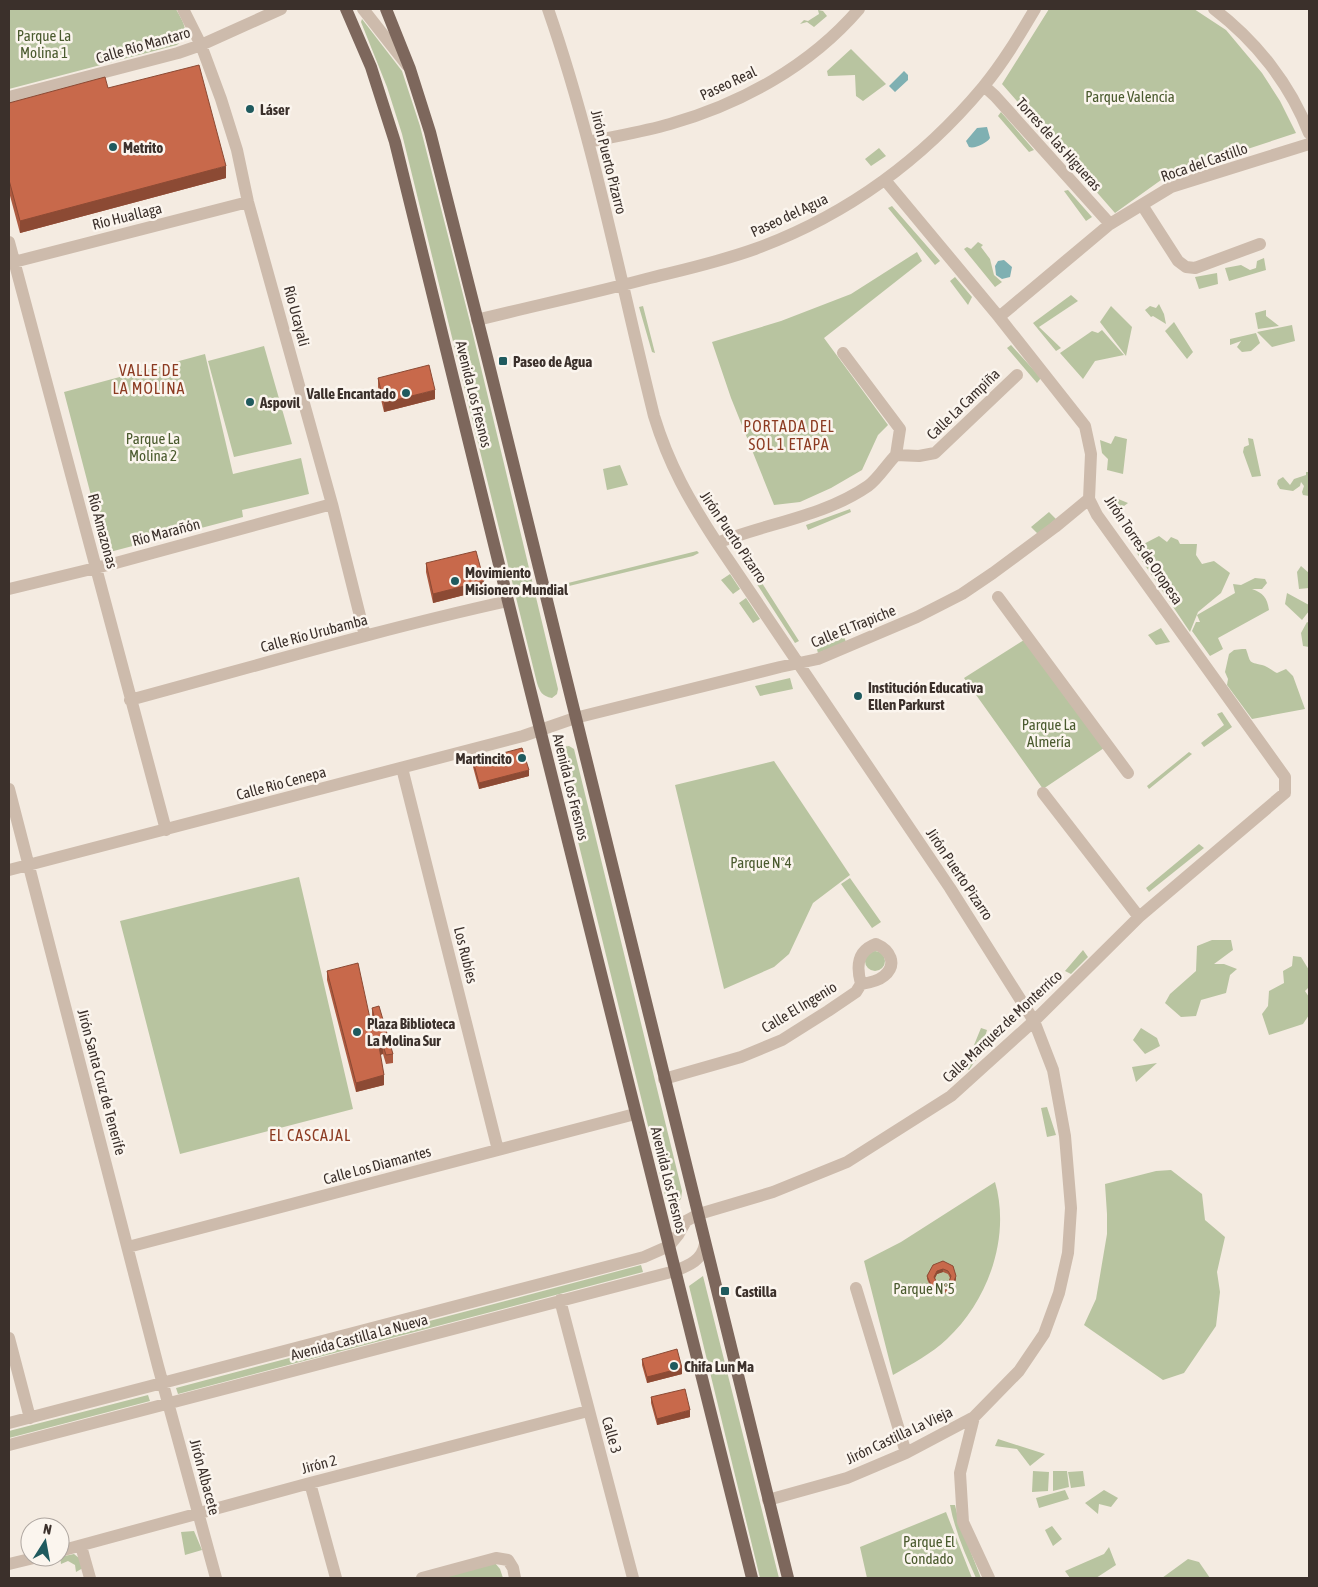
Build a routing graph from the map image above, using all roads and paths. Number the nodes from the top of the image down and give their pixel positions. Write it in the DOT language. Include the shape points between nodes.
graph roads {
  1 [pos="183,9"];
  2 [pos="281,9"];
  3 [pos="346,9"];
  4 [pos="362,9"];
  5 [pos="386,9"];
  6 [pos="548,9"];
  7 [pos="859,9"];
  8 [pos="1035,9"];
  9 [pos="1214,9"];
  10 [pos="201,45"];
  11 [pos="410,69"];
  12 [pos="984,86"];
  13 [pos="9,97"];
  14 [pos="1309,133"];
  15 [pos="588,142"];
  16 [pos="1309,144"];
  17 [pos="885,180"];
  18 [pos="248,202"];
  19 [pos="1142,205"];
  20 [pos="1110,224"];
  21 [pos="9,242"];
  22 [pos="1260,244"];
  23 [pos="14,262"];
  24 [pos="623,285"];
  25 [pos="999,317"];
  26 [pos="477,320"];
  27 [pos="843,353"];
  28 [pos="1017,375"];
  29 [pos="896,455"];
  30 [pos="1089,499"];
  31 [pos="332,504"];
  32 [pos="717,543"];
  33 [pos="96,567"];
  34 [pos="9,589"];
  35 [pos="998,597"];
  36 [pos="508,601"];
  37 [pos="366,636"];
  38 [pos="798,663"];
  39 [pos="130,700"];
  40 [pos="575,718"];
  41 [pos="540,730"];
  42 [pos="402,768"];
  43 [pos="1128,773"];
  44 [pos="9,789"];
  45 [pos="1043,793"];
  46 [pos="1284,793"];
  47 [pos="166,830"];
  48 [pos="29,865"];
  49 [pos="9,870"];
  50 [pos="1139,917"];
  51 [pos="861,984"];
  52 [pos="1034,1021"];
  53 [pos="664,1080"];
  54 [pos="635,1114"];
  55 [pos="498,1150"];
  56 [pos="699,1214"];
  57 [pos="706,1244"];
  58 [pos="669,1246"];
  59 [pos="128,1247"];
  60 [pos="675,1271"];
  61 [pos="856,1288"];
  62 [pos="560,1300"];
  63 [pos="9,1338"];
  64 [pos="163,1384"];
  65 [pos="168,1404"];
  66 [pos="588,1412"];
  67 [pos="974,1417"];
  68 [pos="30,1418"];
  69 [pos="9,1424"];
  70 [pos="9,1444"];
  71 [pos="906,1453"];
  72 [pos="310,1483"];
  73 [pos="768,1500"];
  74 [pos="198,1514"];
  75 [pos="81,1546"];
  76 [pos="70,1549"];
  77 [pos="90,1578"];
  78 [pos="216,1578"];
  79 [pos="336,1578"];
  80 [pos="422,1578"];
  81 [pos="515,1578"];
  82 [pos="633,1578"];
  83 [pos="752,1578"];
  84 [pos="788,1578"];
  85 [pos="989,1578"];
  1 -- 10 [label="street, Río Ucayali"];
  2 -- 10 [label="street, Calle Río Mantaro"];
  3 -- 36 [label="main road, Avenida Los Fresnos" via="371,67 395,142"];
  4 -- 11 [label="street"];
  5 -- 11 [label="main road, Avenida Los Fresnos"];
  6 -- 15 [label="street, Jirón Puerto Pizarro"];
  7 -- 15 [label="street, Paseo Real" via="811,55 760,88 670,124"];
  8 -- 12 [label="street, Paseo del Agua"];
  9 -- 14 [label="street" via="1244,34 1273,69"];
  10 -- 13 [label="street, Calle Río Mantaro"];
  10 -- 18 [label="street, Río Ucayali" via="237,150"];
  11 -- 26 [label="main road, Avenida Los Fresnos" via="430,132"];
  12 -- 17 [label="street, Paseo del Agua" via="936,138"];
  12 -- 20 [label="street, Torres de las Higueras"];
  15 -- 24 [label="street, Jirón Puerto Pizarro"];
  16 -- 19 [label="street, Roca del Castillo" via="1171,187"];
  17 -- 24 [label="street, Paseo del Agua" via="824,218 756,248"];
  17 -- 25 [label="street, Jirón Torres de Oropesa"];
  18 -- 23 [label="street, Río Huallaga"];
  18 -- 31 [label="street, Río Ucayali"];
  19 -- 20 [label="street, Roca del Castillo"];
  19 -- 22 [label="street" via="1178,261 1186,267 1194,268"];
  20 -- 25 [label="street, Roca del Castillo"];
  21 -- 23 [label="street, Río Amazonas"];
  23 -- 33 [label="street, Río Amazonas"];
  24 -- 26 [label="street, Paseo del Agua"];
  24 -- 32 [label="street, Jirón Puerto Pizarro" via="654,416 667,456"];
  25 -- 30 [label="street, Jirón Torres de Oropesa" via="1085,426 1091,454"];
  26 -- 40 [label="main road, Avenida Los Fresnos"];
  27 -- 29 [label="street" via="900,430"];
  28 -- 29 [label="street, Calle La Campiña" via="935,453"];
  29 -- 32 [label="street" via="869,485 824,510"];
  30 -- 38 [label="street, Calle El Trapiche" via="962,594 917,618 818,659"];
  30 -- 46 [label="street, Jirón Torres de Oropesa" via="1109,532 1285,776"];
  31 -- 33 [label="street, Río Marañón"];
  31 -- 37 [label="street, Río Ucayali"];
  32 -- 38 [label="street, Jirón Puerto Pizarro"];
  33 -- 34 [label="street, Río Marañón"];
  33 -- 39 [label="street, Río Amazonas"];
  35 -- 43 [label="street"];
  36 -- 37 [label="street, Calle Río Urubamba"];
  36 -- 41 [label="main road, Avenida Los Fresnos"];
  37 -- 39 [label="street, Calle Río Urubamba"];
  38 -- 40 [label="street, Calle El Trapiche"];
  38 -- 52 [label="street, Jirón Puerto Pizarro" via="978,930"];
  39 -- 47 [label="street, Río Amazonas"];
  40 -- 41 [label="street, Calle El Trapiche"];
  40 -- 53 [label="main road, Avenida Los Fresnos"];
  41 -- 42 [label="street, Calle Rio Cenepa"];
  41 -- 54 [label="main road, Avenida Los Fresnos"];
  42 -- 47 [label="street, Calle Rio Cenepa"];
  42 -- 55 [label="street, Los Rubíes"];
  44 -- 48 [label="street, Jirón Santa Cruz de Tenerife"];
  45 -- 50 [label="street"];
  46 -- 50 [label="street, Calle Marquez de Monterrico"];
  47 -- 48 [label="street, Calle Rio Cenepa"];
  48 -- 49 [label="street, Calle Rio Cenepa"];
  48 -- 59 [label="street, Jirón Santa Cruz de Tenerife"];
  50 -- 52 [label="street, Calle Marquez de Monterrico"];
  51 -- 53 [label="street, Calle El Ingenio" via="856,992 782,1040 741,1057"];
  52 -- 56 [label="street, Calle Marquez de Monterrico" via="951,1096 847,1162 773,1192"];
  52 -- 67 [label="street, Jirón Castilla La Vieja" via="1053,1070 1065,1136 1071,1208 1068,1253 1059,1293 1044,1334 1019,1370"];
  53 -- 56 [label="main road, Avenida Los Fresnos"];
  54 -- 55 [label="street, Calle Los Diamantes"];
  54 -- 58 [label="main road, Avenida Los Fresnos"];
  55 -- 59 [label="street, Calle Los Diamantes"];
  56 -- 57 [label="main road, Avenida Los Fresnos"];
  56 -- 58 [label="street, Avenida Castilla La Nueva" via="686,1222"];
  57 -- 60 [label="street, Avenida Castilla La Nueva" via="704,1253 697,1260"];
  57 -- 73 [label="main road, Avenida Los Fresnos"];
  58 -- 60 [label="main road, Avenida Los Fresnos"];
  58 -- 64 [label="street, Avenida Castilla La Nueva" via="644,1258"];
  59 -- 64 [label="street, Jirón Santa Cruz de Tenerife"];
  60 -- 62 [label="street, Avenida Castilla La Nueva"];
  60 -- 83 [label="main road, Avenida Los Fresnos"];
  61 -- 71 [label="street"];
  62 -- 65 [label="street, Avenida Castilla La Nueva"];
  62 -- 66 [label="street, Calle 3"];
  63 -- 68 [label="street"];
  64 -- 65 [label="street, Jirón Albacete"];
  64 -- 68 [label="street, Avenida Castilla La Nueva"];
  65 -- 70 [label="street, Avenida Castilla La Nueva"];
  65 -- 74 [label="street, Jirón Albacete"];
  66 -- 72 [label="street, Jirón 2"];
  66 -- 82 [label="street, Calle 3"];
  67 -- 71 [label="street, Jirón Castilla La Vieja"];
  67 -- 85 [label="street" via="960,1474 963,1522"];
  68 -- 69 [label="street, Avenida Castilla La Nueva"];
  71 -- 73 [label="street, Jirón Castilla La Vieja" via="847,1478"];
  72 -- 74 [label="street, Jirón 2"];
  72 -- 79 [label="street"];
  73 -- 84 [label="main road, Avenida Los Fresnos"];
  74 -- 75 [label="street, Jirón 2"];
  74 -- 78 [label="street, Jirón Albacete"];
  75 -- 76 [label="street, Jirón 2"];
  75 -- 77 [label="street"];
  80 -- 81 [label="street" via="496,1558 508,1560"];
}
